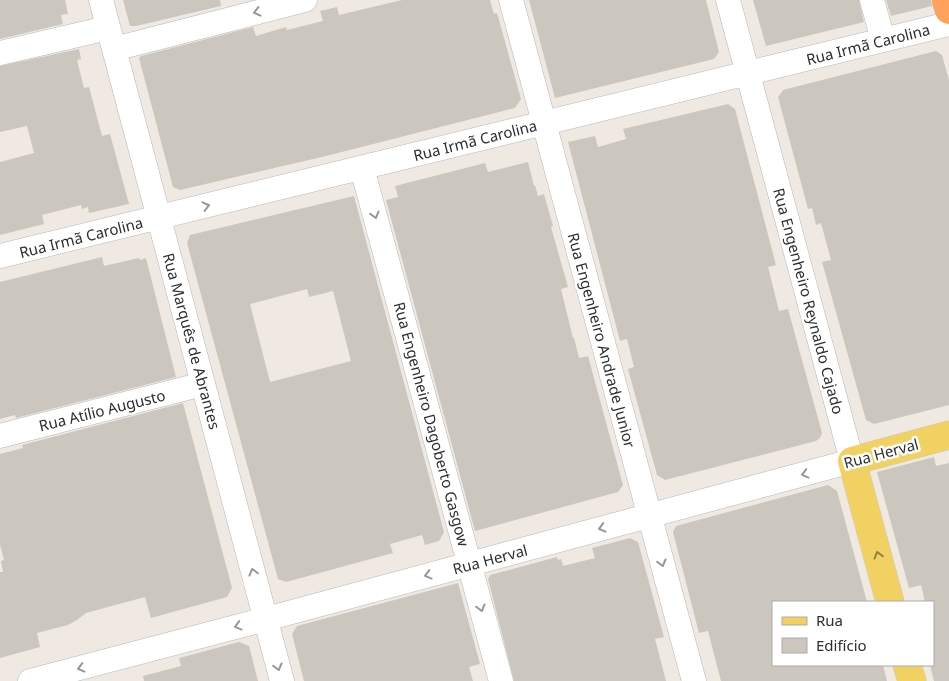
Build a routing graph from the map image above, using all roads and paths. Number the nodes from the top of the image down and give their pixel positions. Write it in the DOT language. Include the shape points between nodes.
graph roads {
  1 [pos="101,0"];
  2 [pos="305,0"];
  3 [pos="511,0"];
  4 [pos="728,0"];
  5 [pos="872,0"];
  6 [pos="946,0"];
  7 [pos="949,10"];
  8 [pos="949,24"];
  9 [pos="112,39"];
  10 [pos="882,40"];
  11 [pos="0,53"];
  12 [pos="748,74"];
  13 [pos="544,124"];
  14 [pos="362,168"];
  15 [pos="159,218"];
  16 [pos="0,256"];
  17 [pos="203,384"];
  18 [pos="949,435"];
  19 [pos="0,436"];
  20 [pos="852,461"];
  21 [pos="649,516"];
  22 [pos="469,564"];
  23 [pos="890,601"];
  24 [pos="266,619"];
  25 [pos="907,666"];
  26 [pos="30,681"];
  27 [pos="282,681"];
  28 [pos="501,681"];
  29 [pos="694,681"];
  30 [pos="912,681"];
  1 -- 9 [label="street, Rua Marquês de Abrantes"];
  2 -- 9 [label="street, one-way"];
  3 -- 13 [label="street, Rua Engenheiro Andrade Junior"];
  4 -- 12 [label="street, Rua Engenheiro Reynaldo Cajado"];
  5 -- 10 [label="street"];
  6 -- 7 [label="highway"];
  8 -- 10 [label="street, Rua Irmã Carolina"];
  9 -- 11 [label="street" via="99,30"];
  9 -- 15 [label="street, Rua Marquês de Abrantes"];
  10 -- 12 [label="street, Rua Irmã Carolina"];
  12 -- 13 [label="street, Rua Irmã Carolina"];
  12 -- 20 [label="street, Rua Engenheiro Reynaldo Cajado"];
  13 -- 14 [label="street, Rua Irmã Carolina"];
  13 -- 21 [label="street, Rua Engenheiro Andrade Junior"];
  15 -- 14 [label="street, Rua Irmã Carolina, one-way"];
  14 -- 22 [label="street, Rua Engenheiro Dagoberto Gasgow, one-way"];
  15 -- 16 [label="street, Rua Irmã Carolina"];
  15 -- 17 [label="street, Rua Marquês de Abrantes"];
  17 -- 19 [label="street, Rua Atílio Augusto"];
  24 -- 17 [label="street, Rua Marquês de Abrantes, one-way"];
  18 -- 20 [label="main road, Rua Herval"];
  20 -- 21 [label="street, Rua Herval, one-way"];
  23 -- 20 [label="main road, Rua Engenheiro Reynaldo Cajado, one-way"];
  21 -- 22 [label="street, Rua Herval, one-way"];
  21 -- 29 [label="street, Rua Engenheiro Andrade Junior, one-way"];
  22 -- 24 [label="street, Rua Herval, one-way"];
  22 -- 28 [label="street, Rua Engenheiro Dagoberto Gasgow, one-way"];
  24 -- 26 [label="street, Rua Herval, one-way"];
  24 -- 27 [label="street, Rua Marquês de Abrantes, one-way"];
  25 -- 30 [label="main road"];
}
